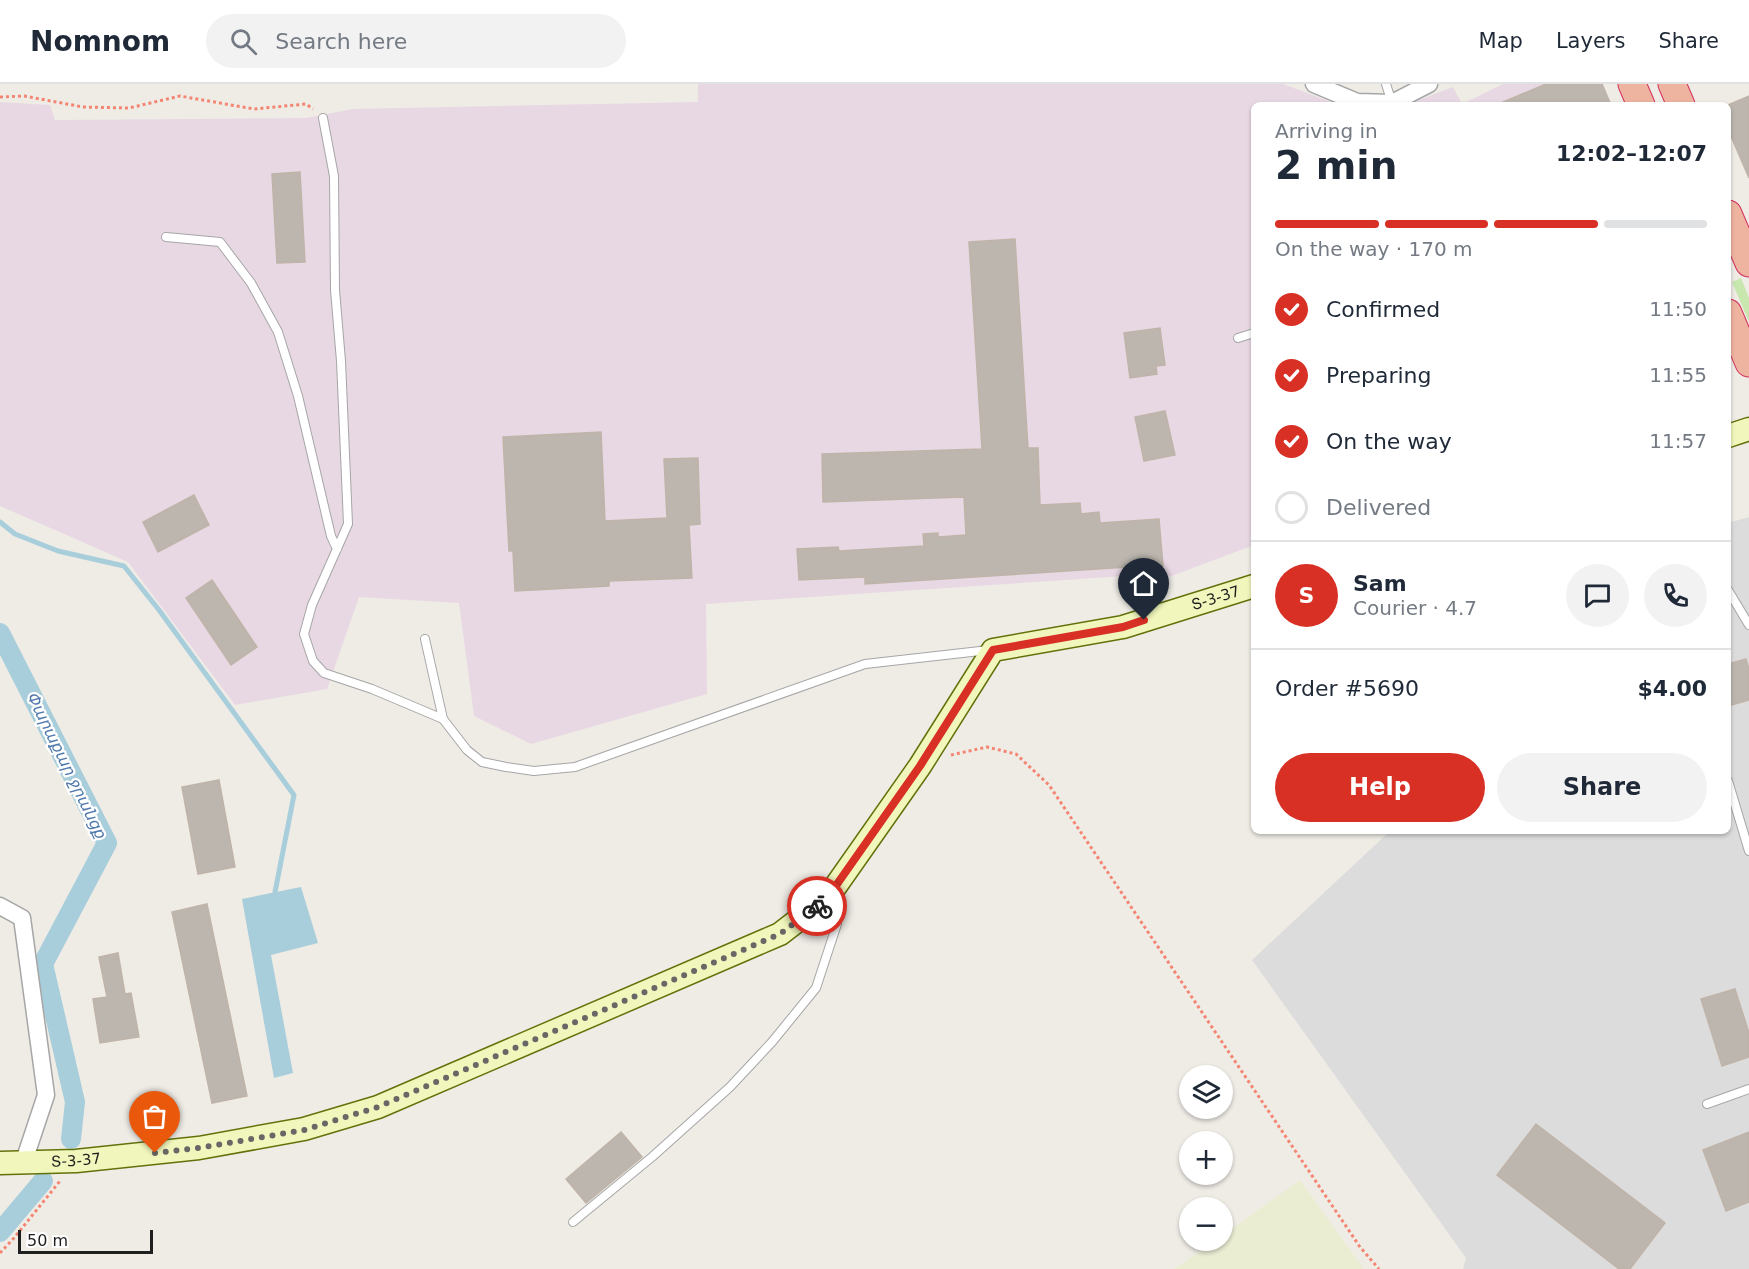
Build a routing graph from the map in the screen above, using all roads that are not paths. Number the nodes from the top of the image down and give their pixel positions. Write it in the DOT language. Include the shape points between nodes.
graph roads {
  1 [pos="1314,84"];
  2 [pos="1386,84"];
  3 [pos="1429,84"];
  4 [pos="1632,84"];
  5 [pos="1672,84"];
  6 [pos="1357,102"];
  7 [pos="1392,102"];
  8 [pos="1394,102"];
  9 [pos="1640,102"];
  10 [pos="1680,102"];
  11 [pos="324,118"];
  12 [pos="1731,223"];
  13 [pos="166,237"];
  14 [pos="1739,247"];
  15 [pos="1731,320"];
  16 [pos="1251,334"];
  17 [pos="1238,338"];
  18 [pos="1749,363"];
  19 [pos="337,549"];
  20 [pos="1251,586"];
  21 [pos="1731,595"];
  22 [pos="1749,625"];
  23 [pos="425,639"];
  24 [pos="993,650"];
  25 [pos="443,719"];
  26 [pos="1731,791"];
  27 [pos="1749,851"];
  28 [pos="828,897"];
  29 [pos="0,906"];
  30 [pos="1749,1089"];
  31 [pos="1707,1104"];
  32 [pos="0,1163"];
  33 [pos="23,1164"];
  34 [pos="573,1222"];
  1 -- 6 [label="street"];
  2 -- 7 [label="lane"];
  3 -- 8 [label="street"];
  4 -- 9 [label="highway"];
  5 -- 10 [label="highway"];
  11 -- 19 [label="lane" via="334,176 335,290 348,524"];
  12 -- 14 [label="highway"];
  13 -- 19 [label="lane" via="220,242 251,283 278,332"];
  15 -- 18 [label="highway"];
  16 -- 17 [label="lane"];
  19 -- 25 [label="lane" via="312,605 304,634 314,661 324,674"];
  20 -- 24 [label="main road, Տ-3-37 / Տ-3-37" via="1123,627"];
  21 -- 22 [label="lane"];
  23 -- 25 [label="lane"];
  24 -- 25 [label="lane" via="865,664 574,767 534,771 482,762 467,750"];
  24 -- 28 [label="main road, Տ-3-37 / Տ-3-37" via="920,766"];
  26 -- 27 [label="lane"];
  28 -- 33 [label="main road, Տ-3-37 / Տ-3-37" via="780,934 378,1107 292,1132 199,1148"];
  28 -- 34 [label="lane" via="837,924 816,988 730,1087"];
  29 -- 33 [label="street" via="22,918 46,1095"];
  30 -- 31 [label="lane"];
  32 -- 33 [label="main road, Տ-3-37 / Տ-3-37"];
}
